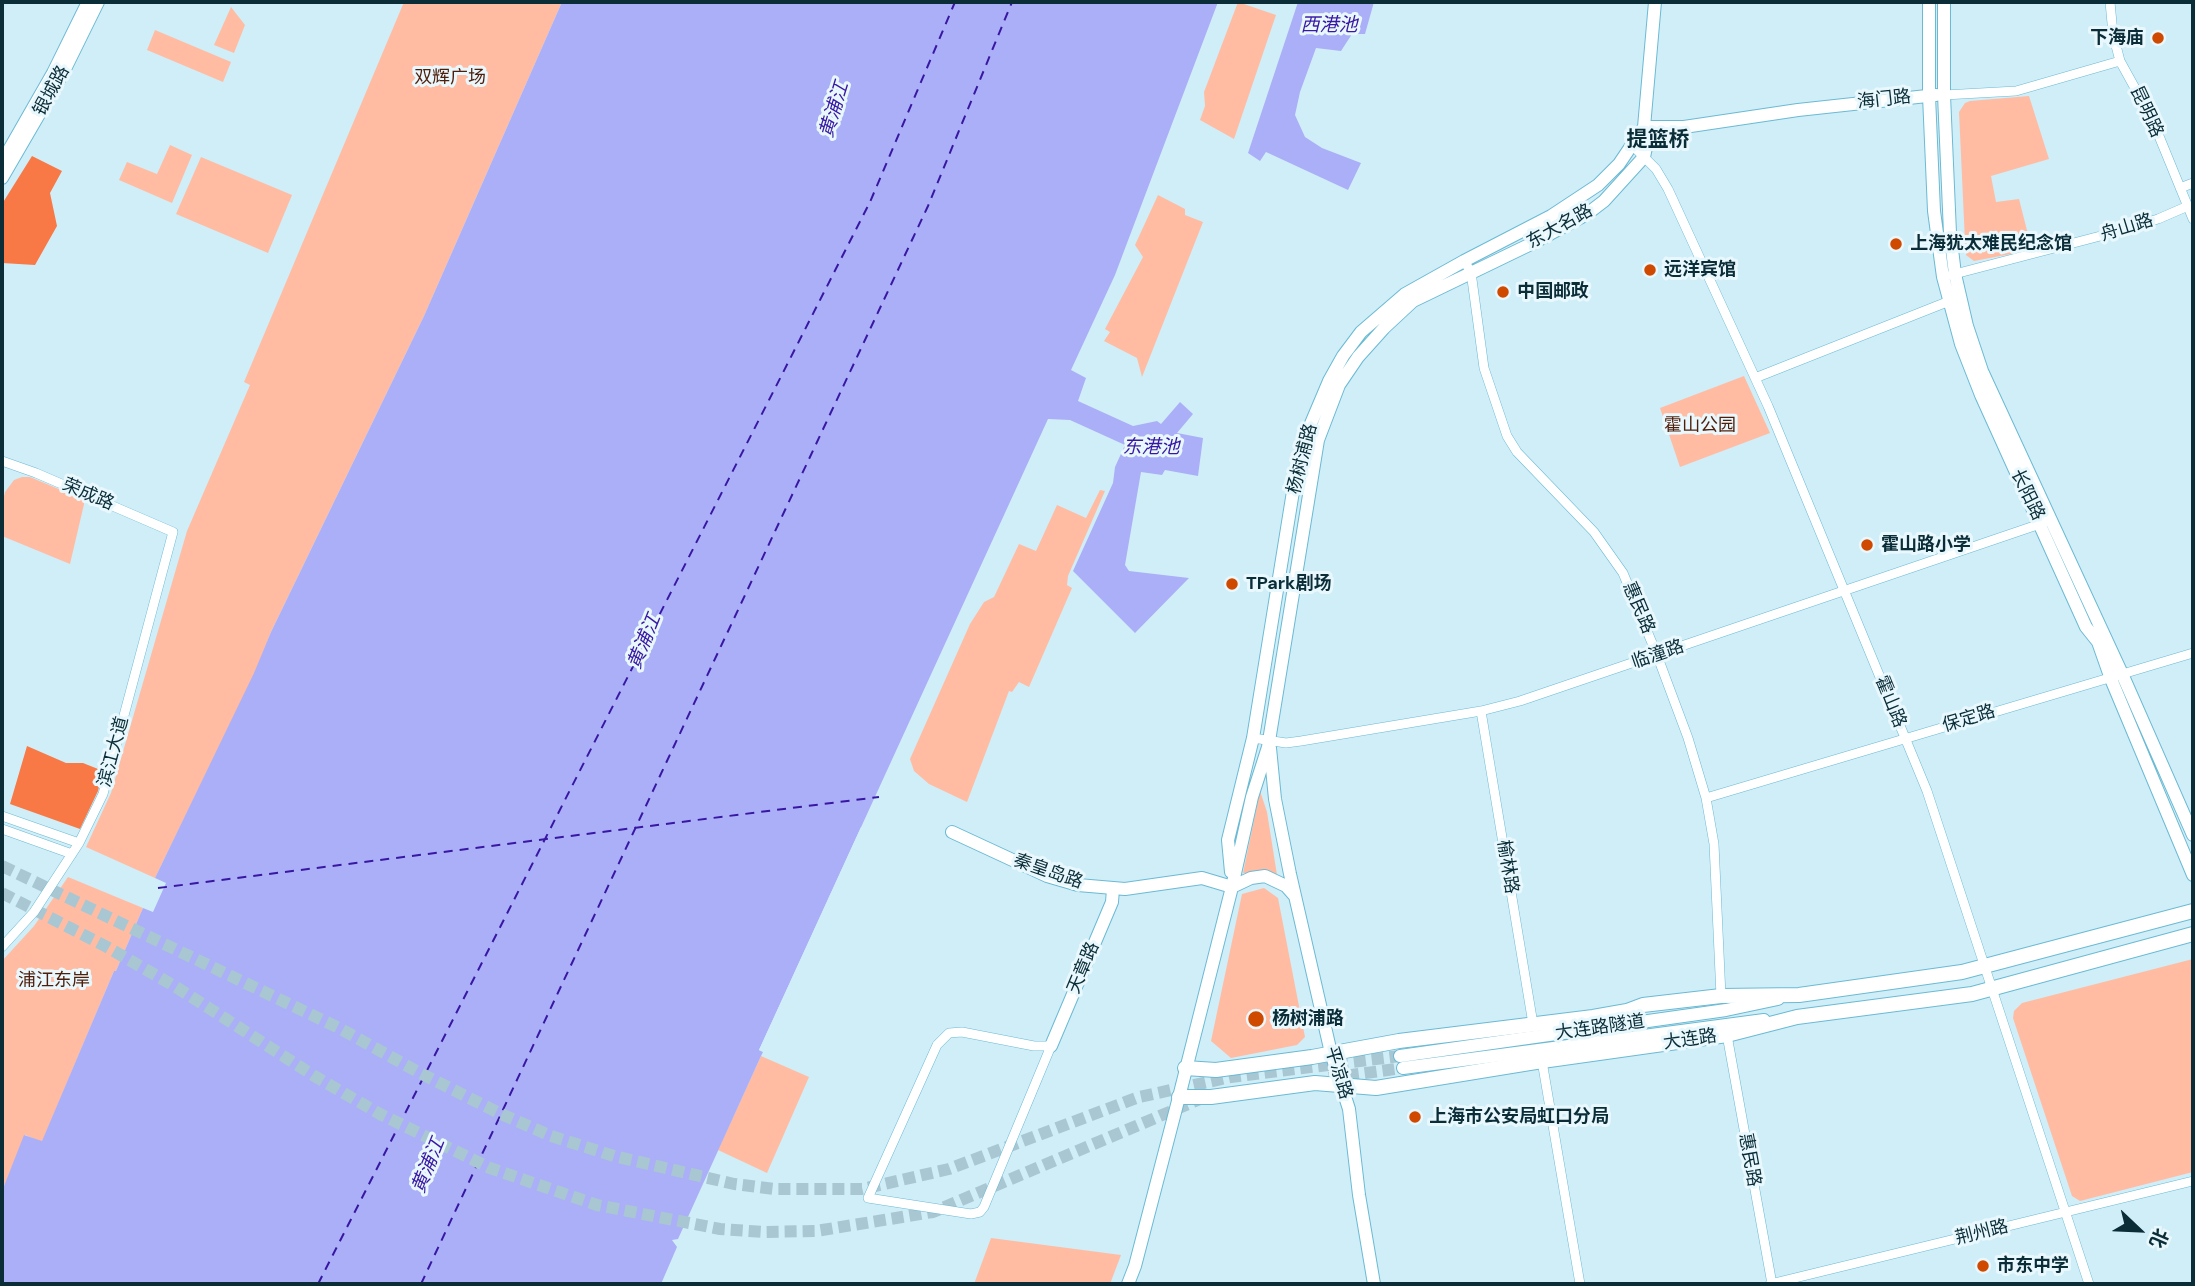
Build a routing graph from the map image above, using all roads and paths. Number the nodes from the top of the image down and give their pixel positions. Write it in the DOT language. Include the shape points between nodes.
graph roads {
  1 [pos="88,2"];
  2 [pos="98,2"];
  3 [pos="1655,2"];
  4 [pos="1928,2"];
  5 [pos="1944,2"];
  6 [pos="2110,2"];
  7 [pos="2120,61"];
  8 [pos="1944,95"];
  9 [pos="1928,96"];
  10 [pos="1644,127"];
  11 [pos="2,138"];
  12 [pos="20,140"];
  13 [pos="1633,146"];
  14 [pos="1644,157"];
  15 [pos="2,162"];
  16 [pos="2,178"];
  17 [pos="2193,183"];
  18 [pos="2180,188"];
  19 [pos="2188,206"];
  20 [pos="2193,219"];
  21 [pos="1468,266"];
  22 [pos="1949,276"];
  23 [pos="1955,299"];
  24 [pos="1755,378"];
  25 [pos="2,461"];
  26 [pos="2046,522"];
  27 [pos="173,532"];
  28 [pos="1845,592"];
  29 [pos="2193,653"];
  30 [pos="1657,655"];
  31 [pos="2117,677"];
  32 [pos="1481,711"];
  33 [pos="1253,738"];
  34 [pos="1905,738"];
  35 [pos="1269,741"];
  36 [pos="1706,798"];
  37 [pos="2,816"];
  38 [pos="2,830"];
  39 [pos="952,832"];
  40 [pos="2193,835"];
  41 [pos="79,843"];
  42 [pos="72,854"];
  43 [pos="2193,875"];
  44 [pos="1232,887"];
  45 [pos="1113,890"];
  46 [pos="1295,896"];
  47 [pos="2193,911"];
  48 [pos="2193,934"];
  49 [pos="2,947"];
  50 [pos="1985,967"];
  51 [pos="1992,990"];
  52 [pos="1798,995"];
  53 [pos="1721,996"];
  54 [pos="1797,1017"];
  55 [pos="1533,1024"];
  56 [pos="1727,1035"];
  57 [pos="1051,1046"];
  58 [pos="1331,1054"];
  59 [pos="1542,1061"];
  60 [pos="1185,1068"];
  61 [pos="1341,1084"];
  62 [pos="1179,1097"];
  63 [pos="2193,1181"];
  64 [pos="2065,1212"];
  65 [pos="1128,1284"];
  66 [pos="1374,1284"];
  67 [pos="1580,1284"];
  68 [pos="1771,1284"];
  69 [pos="2089,1284"];
  1 -- 12 [label="main road, 银城路"];
  2 -- 12 [label="main road, 银城路" via="62,73"];
  3 -- 10 [label="main road, 东大名路"];
  4 -- 9 [label="main road, 长阳路"];
  5 -- 8 [label="main road, 长阳路"];
  6 -- 7 [label="street, 昆明路"];
  7 -- 8 [label="street, 海门路" via="2016,91"];
  7 -- 18 [label="street, 昆明路" via="2152,119"];
  8 -- 9 [label="main road, 海门路"];
  8 -- 22 [label="main road, 长阳路"];
  9 -- 10 [label="main road, 海门路" via="1684,127"];
  9 -- 22 [label="main road, 长阳路" via="1934,211"];
  10 -- 13 [label="main road, 东大名路"];
  10 -- 14 [label="main road, 东大名路" via="1648,138"];
  11 -- 12 [label="street"];
  12 -- 15 [label="main road, 银城路"];
  12 -- 16 [label="main road, 银城路"];
  13 -- 14 [label="street, 霍山路"];
  13 -- 21 [label="main road, 东大名路" via="1598,185"];
  14 -- 21 [label="main road, 东大名路" via="1587,214 1533,243"];
  14 -- 24 [label="street, 霍山路" via="1668,189"];
  17 -- 18 [label="street"];
  18 -- 19 [label="street, 昆明路"];
  19 -- 20 [label="street, 昆明路"];
  19 -- 22 [label="street, 舟山路" via="2108,234"];
  21 -- 30 [label="street, 惠民路" via="1484,369 1507,436 1611,555"];
  21 -- 33 [label="main road, 杨树浦路" via="1405,295 1361,332 1317,407 1296,473"];
  21 -- 35 [label="main road, 杨树浦路" via="1413,301 1384,328 1339,385 1327,413 1309,484"];
  22 -- 23 [label="main road, 长阳路"];
  23 -- 24 [label="street"];
  23 -- 26 [label="main road, 长阳路" via="1961,344 1980,395"];
  24 -- 28 [label="street, 霍山路"];
  25 -- 27 [label="street, 荣成路"];
  26 -- 28 [label="street, 临潼路"];
  26 -- 31 [label="main road, 长阳路" via="2086,627"];
  27 -- 41 [label="street, 滨江大道" via="103,794"];
  28 -- 30 [label="street, 临潼路"];
  28 -- 34 [label="street, 霍山路"];
  29 -- 31 [label="street, 保定路"];
  30 -- 32 [label="street, 临潼路"];
  30 -- 36 [label="street, 惠民路"];
  31 -- 34 [label="street, 保定路"];
  31 -- 40 [label="main road, 长阳路"];
  31 -- 43 [label="main road, 长阳路"];
  32 -- 35 [label="street, 临潼路" via="1301,741"];
  32 -- 55 [label="street, 榆林路"];
  33 -- 35 [label="street, 临潼路"];
  33 -- 44 [label="main road, 杨树浦路" via="1228,840"];
  34 -- 36 [label="street, 保定路"];
  34 -- 50 [label="street, 霍山路"];
  35 -- 44 [label="main road, 杨树浦路"];
  35 -- 46 [label="main road, 平凉路" via="1275,799"];
  36 -- 53 [label="street, 惠民路" via="1714,844"];
  37 -- 41 [label="street"];
  38 -- 42 [label="street"];
  39 -- 45 [label="main road, 秦皇岛路" via="1047,876"];
  41 -- 42 [label="street, 滨江大道"];
  42 -- 49 [label="street, 滨江大道" via="34,912"];
  44 -- 45 [label="main road, 秦皇岛路" via="1202,878"];
  44 -- 46 [label="main road" via="1265,876"];
  44 -- 60 [label="main road, 杨树浦路"];
  45 -- 57 [label="main road, 天章路" via="1112,902"];
  46 -- 58 [label="main road, 平凉路"];
  47 -- 50 [label="main road"];
  48 -- 51 [label="main road, 大连路"];
  50 -- 51 [label="street, 霍山路"];
  50 -- 52 [label="main road"];
  51 -- 54 [label="main road, 大连路"];
  51 -- 64 [label="street, 霍山路"];
  52 -- 53 [label="main road"];
  52 -- 54 [label="main road, 大连路隧道" via="1402,1062"];
  53 -- 55 [label="main road"];
  54 -- 56 [label="main road, 大连路"];
  55 -- 58 [label="main road"];
  56 -- 59 [label="main road, 大连路"];
  56 -- 68 [label="street, 惠民路"];
  57 -- 57 [label="street" via="962,1032 941,1039 868,1198 980,1212"];
  58 -- 60 [label="main road" via="1216,1070"];
  58 -- 61 [label="main road, 平凉路"];
  59 -- 61 [label="main road, 大连路" via="1376,1088"];
  59 -- 67 [label="street"];
  60 -- 62 [label="main road, 杨树浦路"];
  61 -- 62 [label="main road, 大连路"];
  61 -- 66 [label="main road, 平凉路" via="1349,1109"];
  62 -- 65 [label="main road, 杨树浦路"];
  63 -- 64 [label="street, 荆州路"];
  64 -- 68 [label="street, 荆州路"];
  64 -- 69 [label="street, 霍山路"];
}
